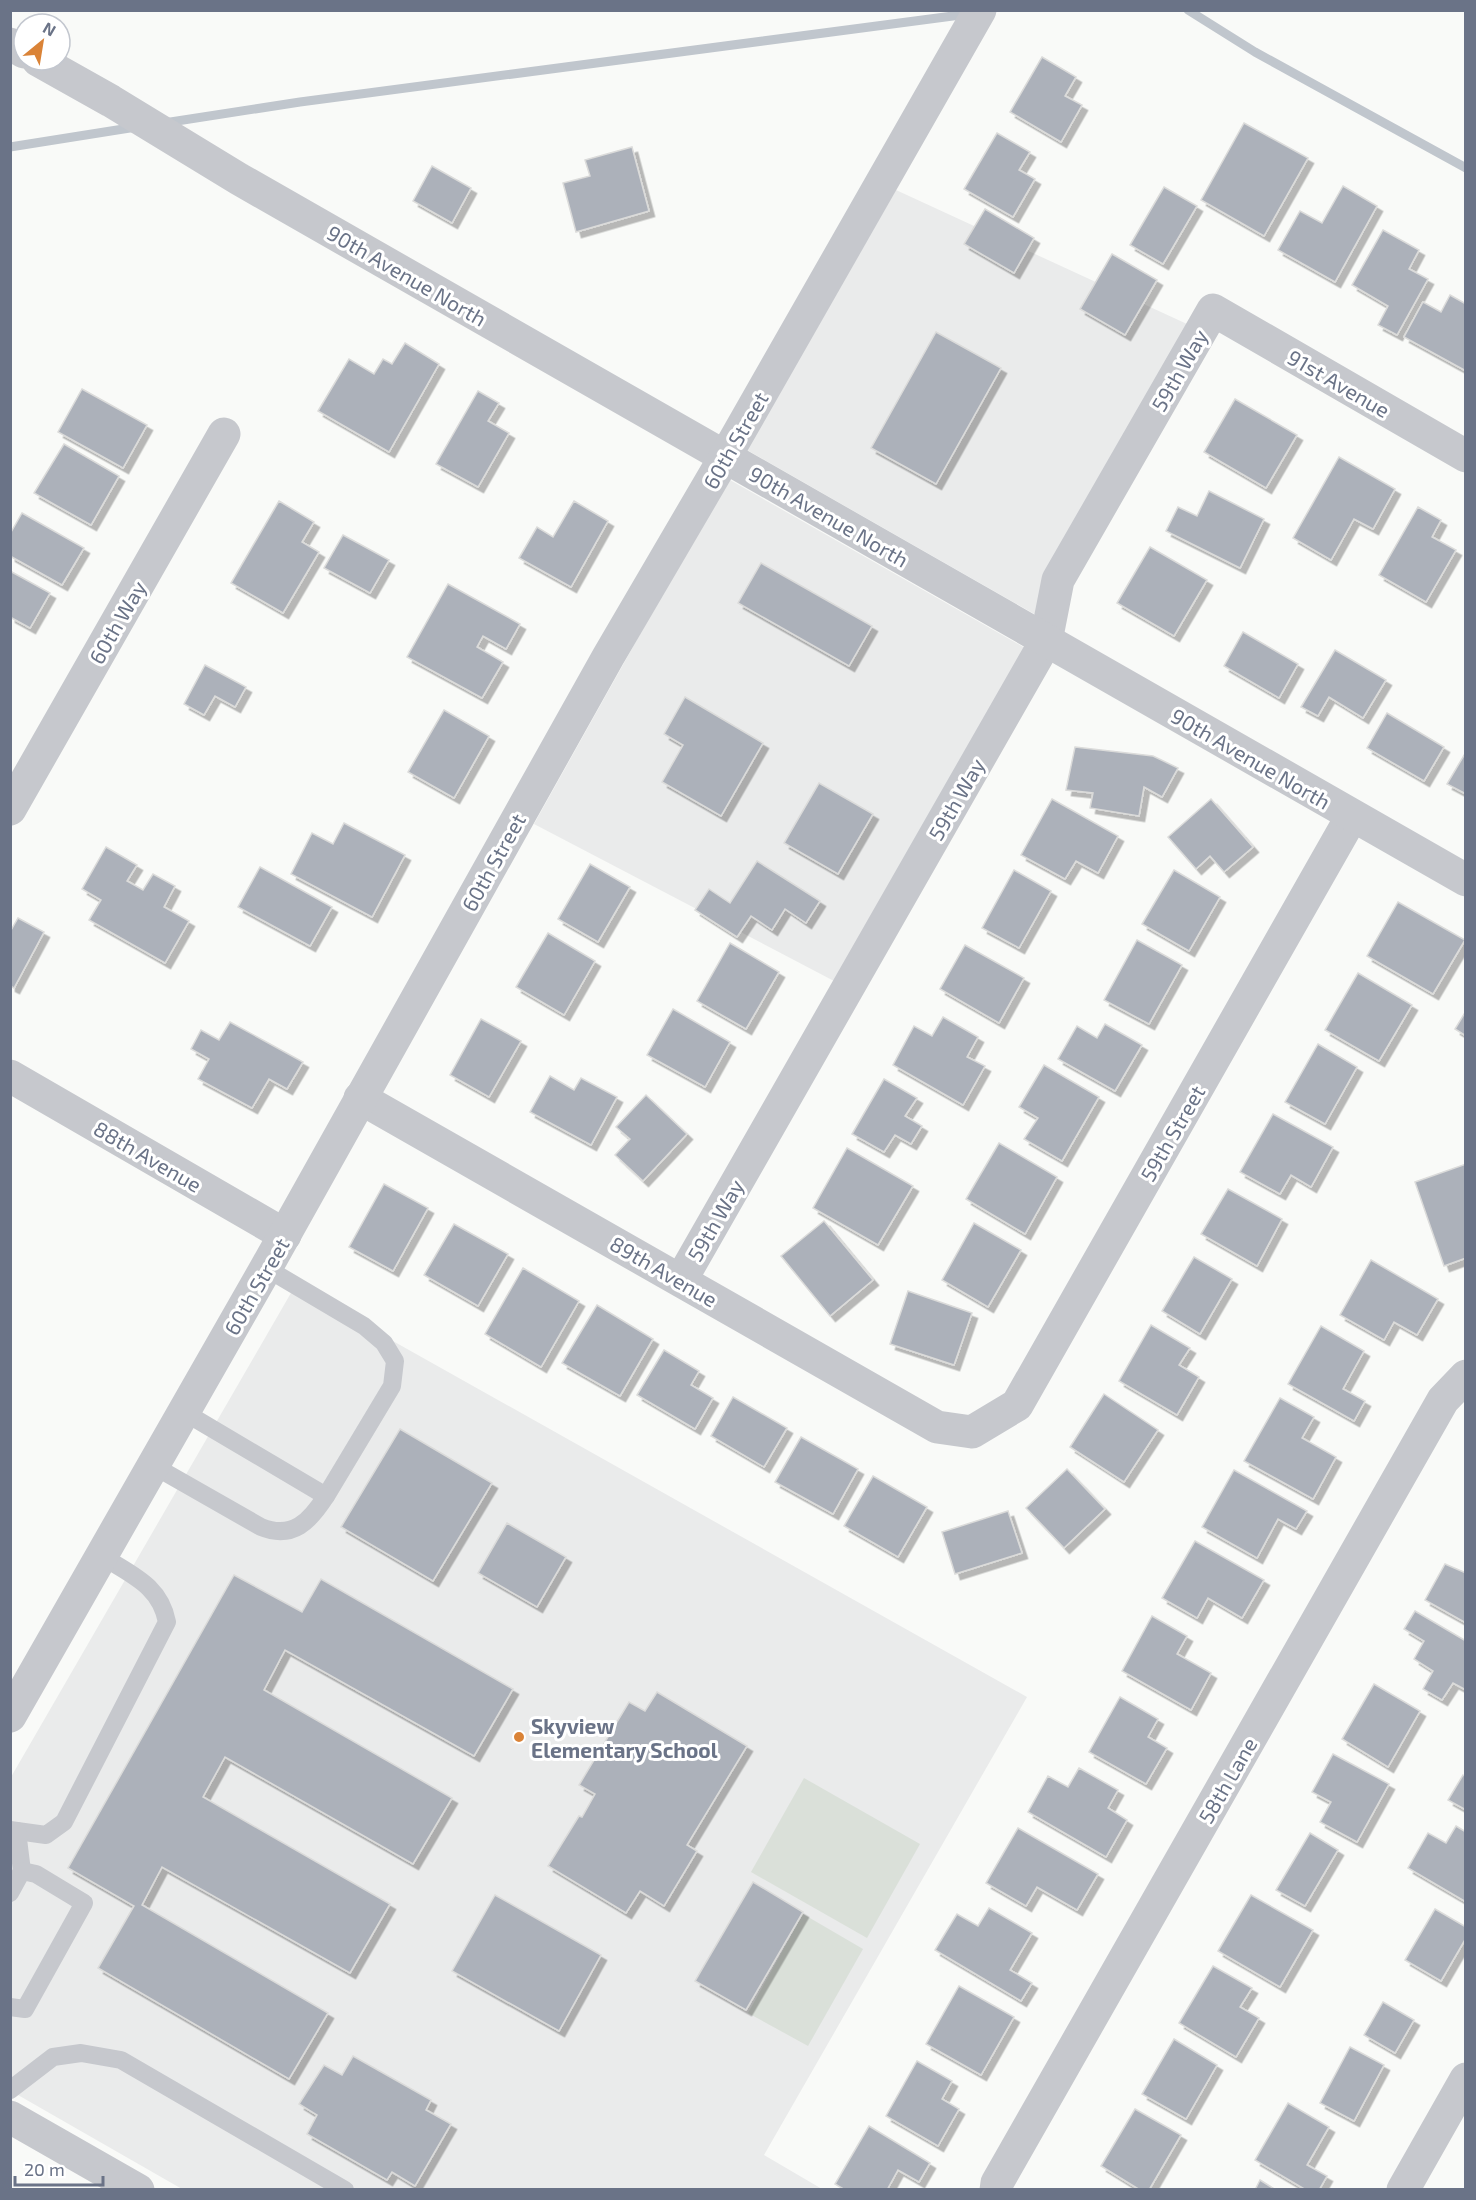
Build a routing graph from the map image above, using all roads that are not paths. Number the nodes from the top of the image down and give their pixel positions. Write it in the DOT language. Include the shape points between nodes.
graph roads {
  1 [pos="980,10"];
  2 [pos="59,72"];
  3 [pos="1213,310"];
  4 [pos="224,434"];
  5 [pos="1466,456"];
  6 [pos="725,457"];
  7 [pos="1046,641"];
  8 [pos="10,810"];
  9 [pos="1352,816"];
  10 [pos="1466,880"];
  11 [pos="10,1076"];
  12 [pos="360,1098"];
  13 [pos="285,1235"];
  14 [pos="266,1268"];
  15 [pos="681,1280"];
  16 [pos="1466,1376"];
  17 [pos="184,1413"];
  18 [pos="972,1432"];
  19 [pos="153,1466"];
  20 [pos="326,1496"];
  21 [pos="102,1556"];
  22 [pos="10,1716"];
  23 [pos="14,1831"];
  24 [pos="22,1871"];
  25 [pos="10,1893"];
  26 [pos="10,2007"];
  27 [pos="1466,2079"];
  28 [pos="10,2090"];
  29 [pos="10,2117"];
  30 [pos="138,2190"];
  31 [pos="345,2190"];
  32 [pos="996,2190"];
  33 [pos="1403,2190"];
  1 -- 6 [label="street, 60th Street"];
  2 -- 6 [label="street, 90th Avenue North"];
  3 -- 5 [label="street, 91st Avenue"];
  3 -- 7 [label="street, 59th Way" via="1058,580"];
  4 -- 8 [label="street, 60th Way"];
  6 -- 7 [label="street, 90th Avenue North"];
  6 -- 12 [label="street, 60th Street"];
  7 -- 9 [label="street, 90th Avenue North"];
  7 -- 15 [label="street, 59th Way"];
  9 -- 10 [label="street, 90th Avenue North"];
  9 -- 18 [label="street, 59th Street" via="1017,1405"];
  11 -- 13 [label="street, 88th Avenue"];
  12 -- 13 [label="street, 60th Street"];
  12 -- 15 [label="street, 89th Avenue"];
  13 -- 14 [label="street, 60th Street"];
  14 -- 17 [label="street, 60th Street"];
  14 -- 20 [label="lane" via="364,1326 384,1343 395,1361 392,1386"];
  15 -- 18 [label="street, 89th Avenue" via="937,1427"];
  16 -- 32 [label="street, 58th Lane" via="1437,1410"];
  17 -- 19 [label="street, 60th Street"];
  17 -- 20 [label="lane"];
  19 -- 20 [label="lane" via="273,1532 300,1526"];
  19 -- 21 [label="street, 60th Street"];
  21 -- 22 [label="street, 60th Street"];
  21 -- 23 [label="lane" via="149,1586 164,1606 167,1622 64,1822 46,1835"];
  23 -- 24 [label="lane"];
  24 -- 25 [label="lane"];
  24 -- 26 [label="lane" via="36,1874 84,1903 25,2009"];
  27 -- 33 [label="street"];
  28 -- 31 [label="lane" via="53,2057 81,2053 121,2060"];
  29 -- 30 [label="street"];
}
